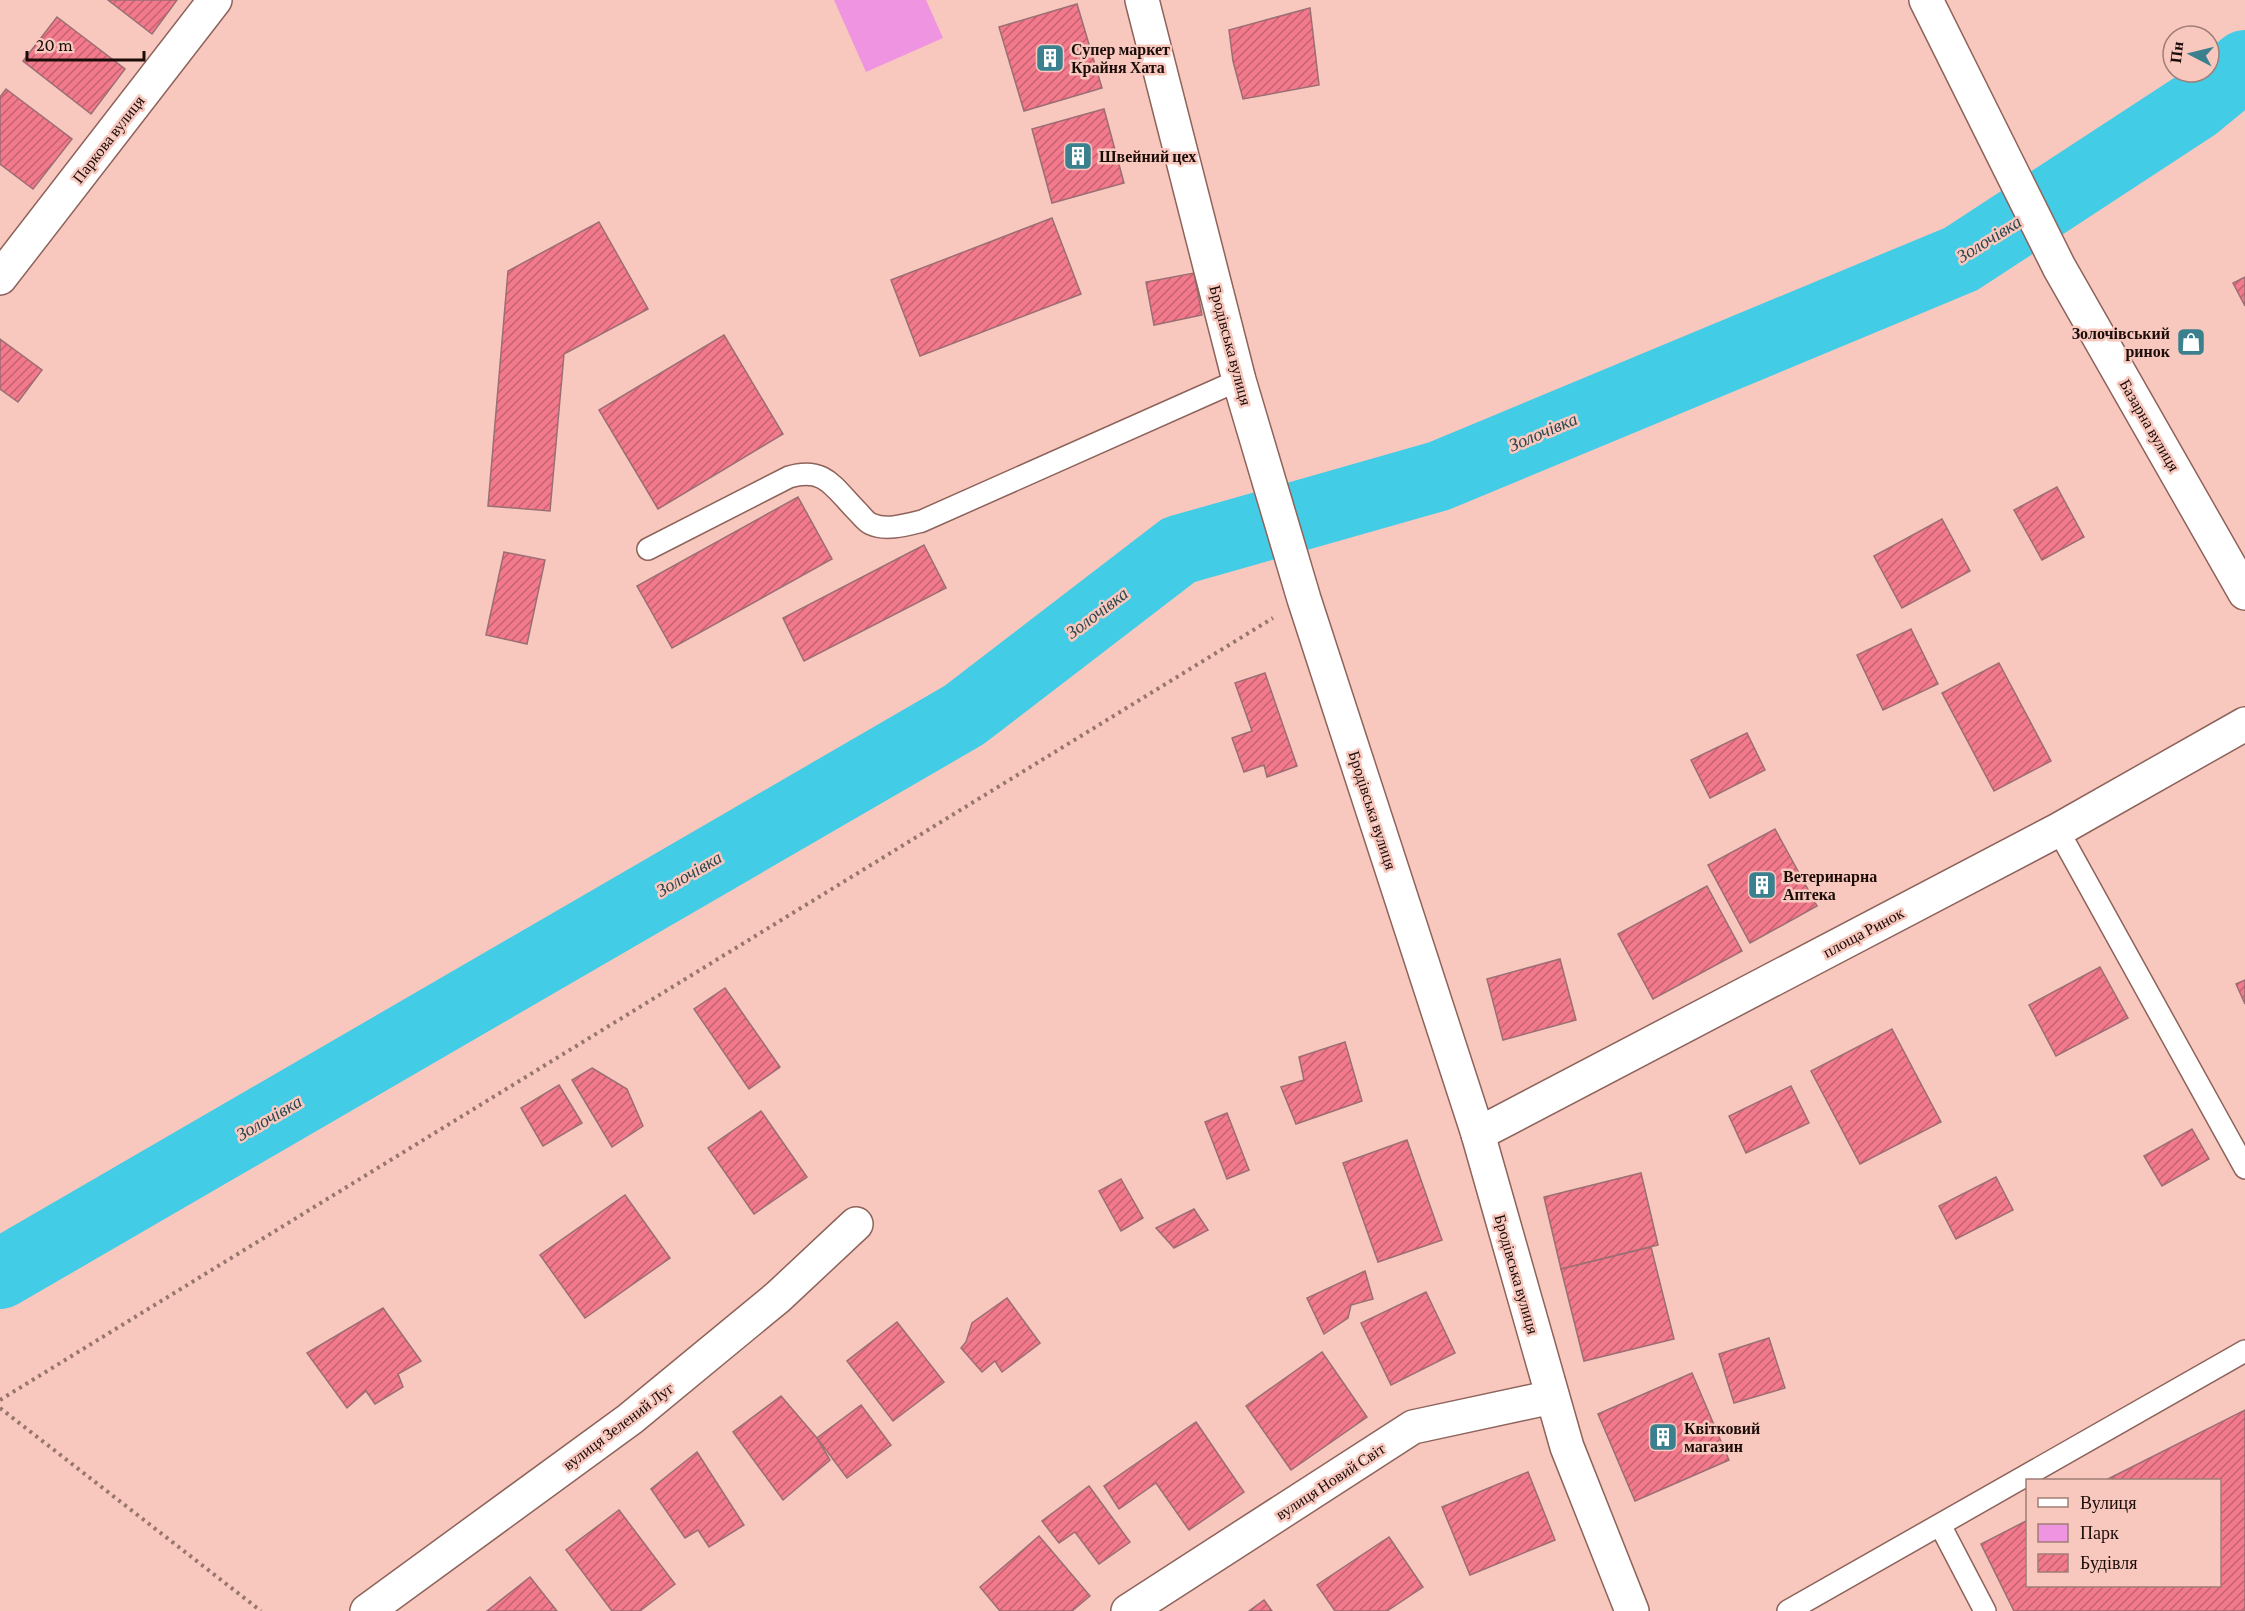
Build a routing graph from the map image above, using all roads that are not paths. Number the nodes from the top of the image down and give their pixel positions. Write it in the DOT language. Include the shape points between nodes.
graph roads {
  1 [pos="215,0"];
  2 [pos="1142,0"];
  3 [pos="1926,0"];
  4 [pos="0,278"];
  5 [pos="1239,380"];
  6 [pos="648,549"];
  7 [pos="2245,593"];
  8 [pos="2245,724"];
  9 [pos="2058,830"];
  10 [pos="1478,1134"];
  11 [pos="2245,1168"];
  12 [pos="856,1224"];
  13 [pos="2245,1351"];
  14 [pos="1552,1397"];
  15 [pos="1940,1525"];
  16 [pos="367,1611"];
  17 [pos="1128,1611"];
  18 [pos="1632,1611"];
  19 [pos="1788,1611"];
  20 [pos="1985,1611"];
  1 -- 4 [label="street, Паркова вулиця"];
  2 -- 5 [label="street, Бродівська вулиця"];
  3 -- 7 [label="street, Базарна вулиця" via="2059,267"];
  5 -- 6 [label="lane" via="922,521 885,527 870,524 829,482 804,472"];
  5 -- 10 [label="street, Бродівська вулиця" via="1304,599"];
  8 -- 9 [label="street, площа Ринок"];
  9 -- 10 [label="street, площа Ринок"];
  9 -- 11 [label="lane"];
  10 -- 14 [label="street, Бродівська вулиця"];
  12 -- 16 [label="street, вулиця Зелений Луг" via="778,1297 630,1419"];
  13 -- 15 [label="lane"];
  14 -- 17 [label="street, вулиця Новий Світ" via="1413,1427"];
  14 -- 18 [label="street, Бродівська вулиця" via="1567,1447"];
  15 -- 19 [label="lane"];
  15 -- 20 [label="lane"];
}
